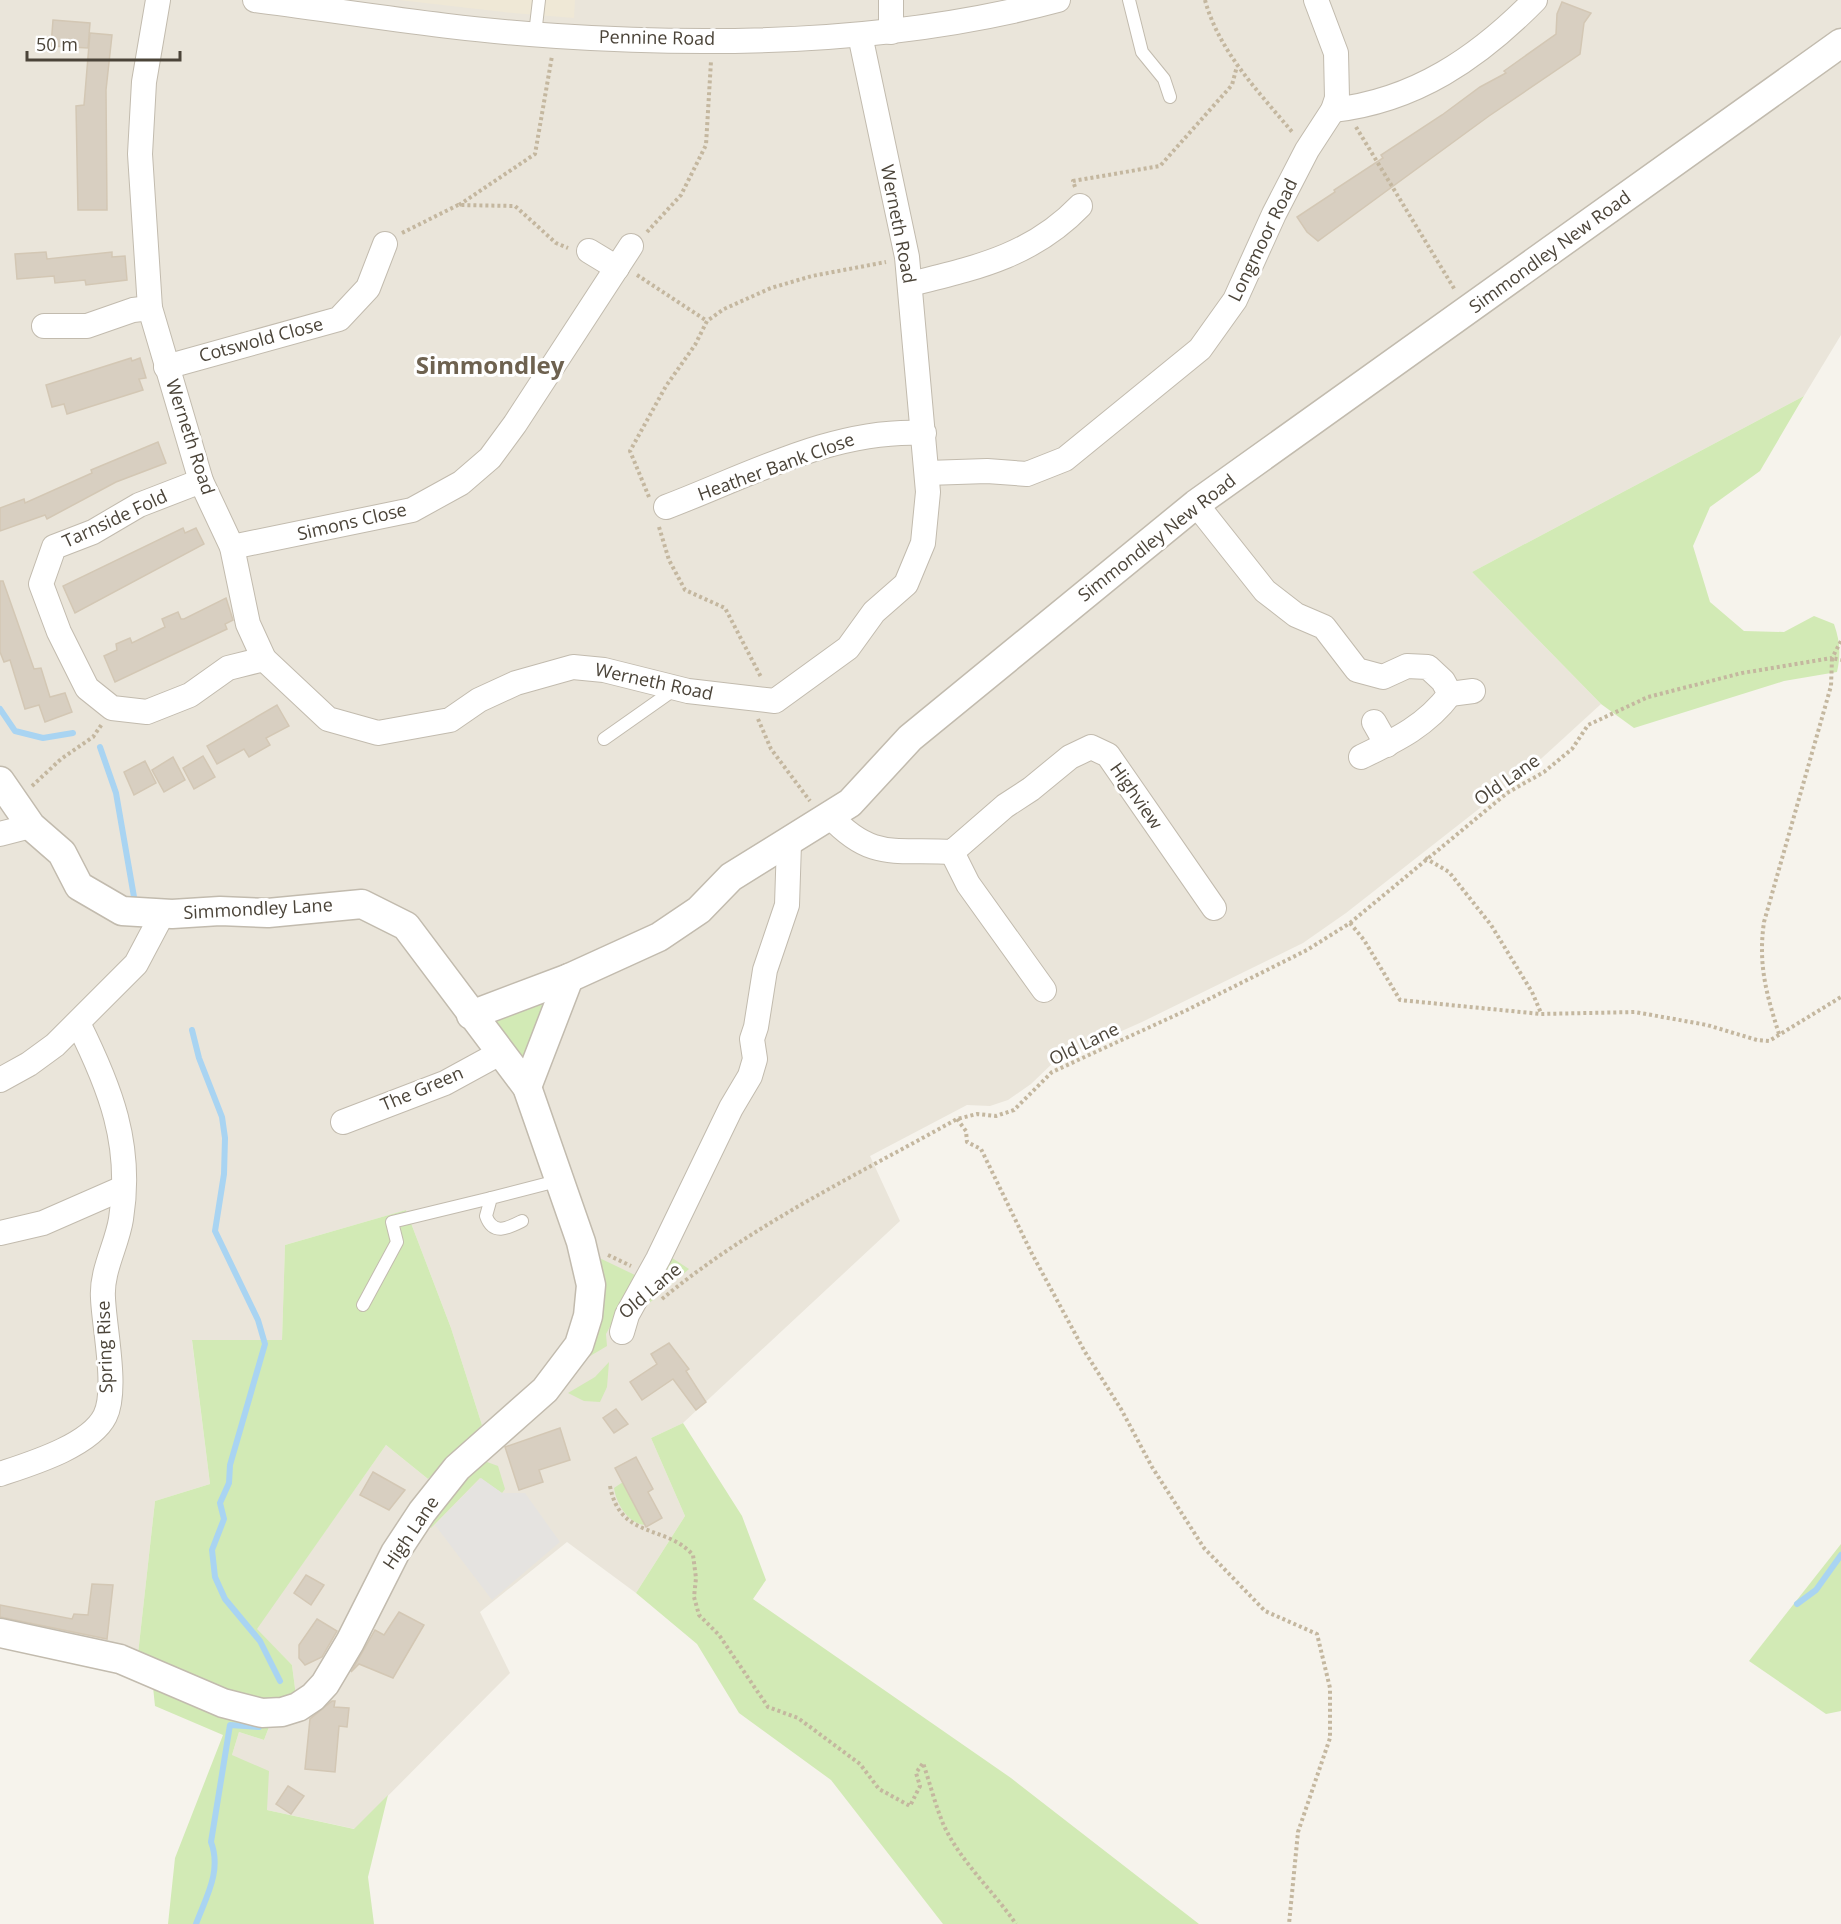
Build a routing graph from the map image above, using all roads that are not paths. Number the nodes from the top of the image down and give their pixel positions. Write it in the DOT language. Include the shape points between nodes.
graph roads {
  1 [pos="159,0"];
  2 [pos="256,0"];
  3 [pos="539,0"];
  4 [pos="891,0"];
  5 [pos="1058,0"];
  6 [pos="1129,0"];
  7 [pos="1316,0"];
  8 [pos="1535,0"];
  9 [pos="891,32"];
  10 [pos="546,35"];
  11 [pos="860,35"];
  12 [pos="1841,43"];
  13 [pos="1170,97"];
  14 [pos="1340,109"];
  15 [pos="1080,206"];
  16 [pos="385,244"];
  17 [pos="589,251"];
  18 [pos="910,284"];
  19 [pos="150,308"];
  20 [pos="44,326"];
  21 [pos="166,367"];
  22 [pos="924,433"];
  23 [pos="927,473"];
  24 [pos="201,481"];
  25 [pos="1196,504"];
  26 [pos="657,509"];
  27 [pos="232,547"];
  28 [pos="264,659"];
  29 [pos="676,688"];
  30 [pos="1374,722"];
  31 [pos="604,739"];
  32 [pos="1387,744"];
  33 [pos="1361,757"];
  34 [pos="6,790"];
  35 [pos="827,818"];
  36 [pos="31,826"];
  37 [pos="0,834"];
  38 [pos="789,843"];
  39 [pos="952,852"];
  40 [pos="1214,908"];
  41 [pos="163,913"];
  42 [pos="569,978"];
  43 [pos="1044,990"];
  44 [pos="471,1015"];
  45 [pos="78,1023"];
  46 [pos="500,1053"];
  47 [pos="0,1080"];
  48 [pos="527,1087"];
  49 [pos="343,1122"];
  50 [pos="557,1181"];
  51 [pos="123,1188"];
  52 [pos="490,1198"];
  53 [pos="522,1221"];
  54 [pos="0,1233"];
  55 [pos="363,1305"];
  56 [pos="622,1332"];
  57 [pos="0,1474"];
  58 [pos="0,1633"];
  1 -- 19 [label="street, Werneth Road" via="144,82 140,154"];
  2 -- 10 [label="street, Pennine Road"];
  3 -- 10 [label="lane"];
  4 -- 9 [label="street"];
  5 -- 9 [label="street, Pennine Road" via="1017,11"];
  6 -- 13 [label="lane" via="1142,52 1164,79"];
  7 -- 14 [label="street, Longmoor Road" via="1336,53"];
  8 -- 14 [label="street" via="1487,43 1422,87 1380,102"];
  9 -- 11 [label="street, Pennine Road"];
  10 -- 11 [label="street, Pennine Road" via="711,40"];
  11 -- 18 [label="street, Werneth Road"];
  12 -- 25 [label="street, Simmondley New Road"];
  14 -- 23 [label="street, Longmoor Road" via="1307,150 1235,300 1200,350 1065,459 1027,474"];
  15 -- 18 [label="street" via="1061,226 994,263"];
  16 -- 21 [label="street, Cotswold Close" via="368,288 339,319"];
  17 -- 27 [label="street, Simons Close" via="622,259 515,424 490,458 461,483 412,510"];
  18 -- 22 [label="street, Werneth Road"];
  19 -- 20 [label="street" via="87,326"];
  19 -- 21 [label="street, Werneth Road"];
  21 -- 24 [label="street, Werneth Road"];
  22 -- 23 [label="street, Werneth Road"];
  22 -- 26 [label="street, Heather Bank Close" via="876,433 838,442"];
  23 -- 29 [label="street, Werneth Road" via="923,543 906,584 874,612 848,648 775,701"];
  24 -- 27 [label="street, Werneth Road"];
  24 -- 28 [label="street, Tarnside Fold" via="139,505 93,532 54,547 41,584 87,688 112,708 147,712 190,695 228,668"];
  25 -- 32 [label="street" via="1265,591 1296,615 1324,627 1357,670 1383,677 1407,666 1428,668 1461,693 1410,733"];
  25 -- 35 [label="street, Simmondley New Road" via="918,731 850,803"];
  27 -- 28 [label="street, Werneth Road" via="248,624"];
  28 -- 29 [label="street, Werneth Road" via="328,719 378,733 450,720 516,682 573,667 604,670"];
  29 -- 31 [label="lane"];
  30 -- 32 [label="street"];
  32 -- 33 [label="street"];
  34 -- 36 [label="street, Simmondley Lane"];
  35 -- 38 [label="street, Simmondley New Road"];
  35 -- 39 [label="street" via="864,845 893,853"];
  36 -- 37 [label="street"];
  36 -- 41 [label="street, Simmondley Lane" via="62,853 79,886 122,911"];
  38 -- 42 [label="street, Simmondley New Road" via="731,877 699,910 659,937"];
  38 -- 56 [label="street" via="787,905 765,970 752,1039 754,1059 750,1076 627,1315"];
  39 -- 40 [label="street, Highview" via="998,811 1070,757 1091,747 1108,755"];
  39 -- 43 [label="street" via="968,884"];
  41 -- 44 [label="street, Simmondley Lane" via="268,913 362,904 406,926 441,968"];
  41 -- 45 [label="street" via="136,964"];
  42 -- 44 [label="street, Simmondley New Road"];
  42 -- 48 [label="street"];
  44 -- 46 [label="street, Simmondley Lane"];
  45 -- 47 [label="street" via="29,1064"];
  45 -- 51 [label="street, Spring Rise" via="98,1062 118,1118"];
  46 -- 48 [label="street, Simmondley Lane"];
  46 -- 49 [label="street, The Green" via="445,1083"];
  48 -- 50 [label="street, High Lane"];
  50 -- 52 [label="lane"];
  50 -- 58 [label="street, High Lane" via="591,1285 588,1316 579,1345 545,1390 457,1468 422,1512 395,1553 325,1684 313,1697 282,1712 262,1713 223,1703 120,1659"];
  51 -- 54 [label="street" via="43,1223"];
  51 -- 57 [label="street, Spring Rise" via="121,1219 102,1296 110,1379 106,1415 88,1435 66,1449"];
  52 -- 53 [label="lane" via="486,1216 493,1227 506,1229"];
  52 -- 55 [label="lane" via="392,1222 397,1242"];
}
